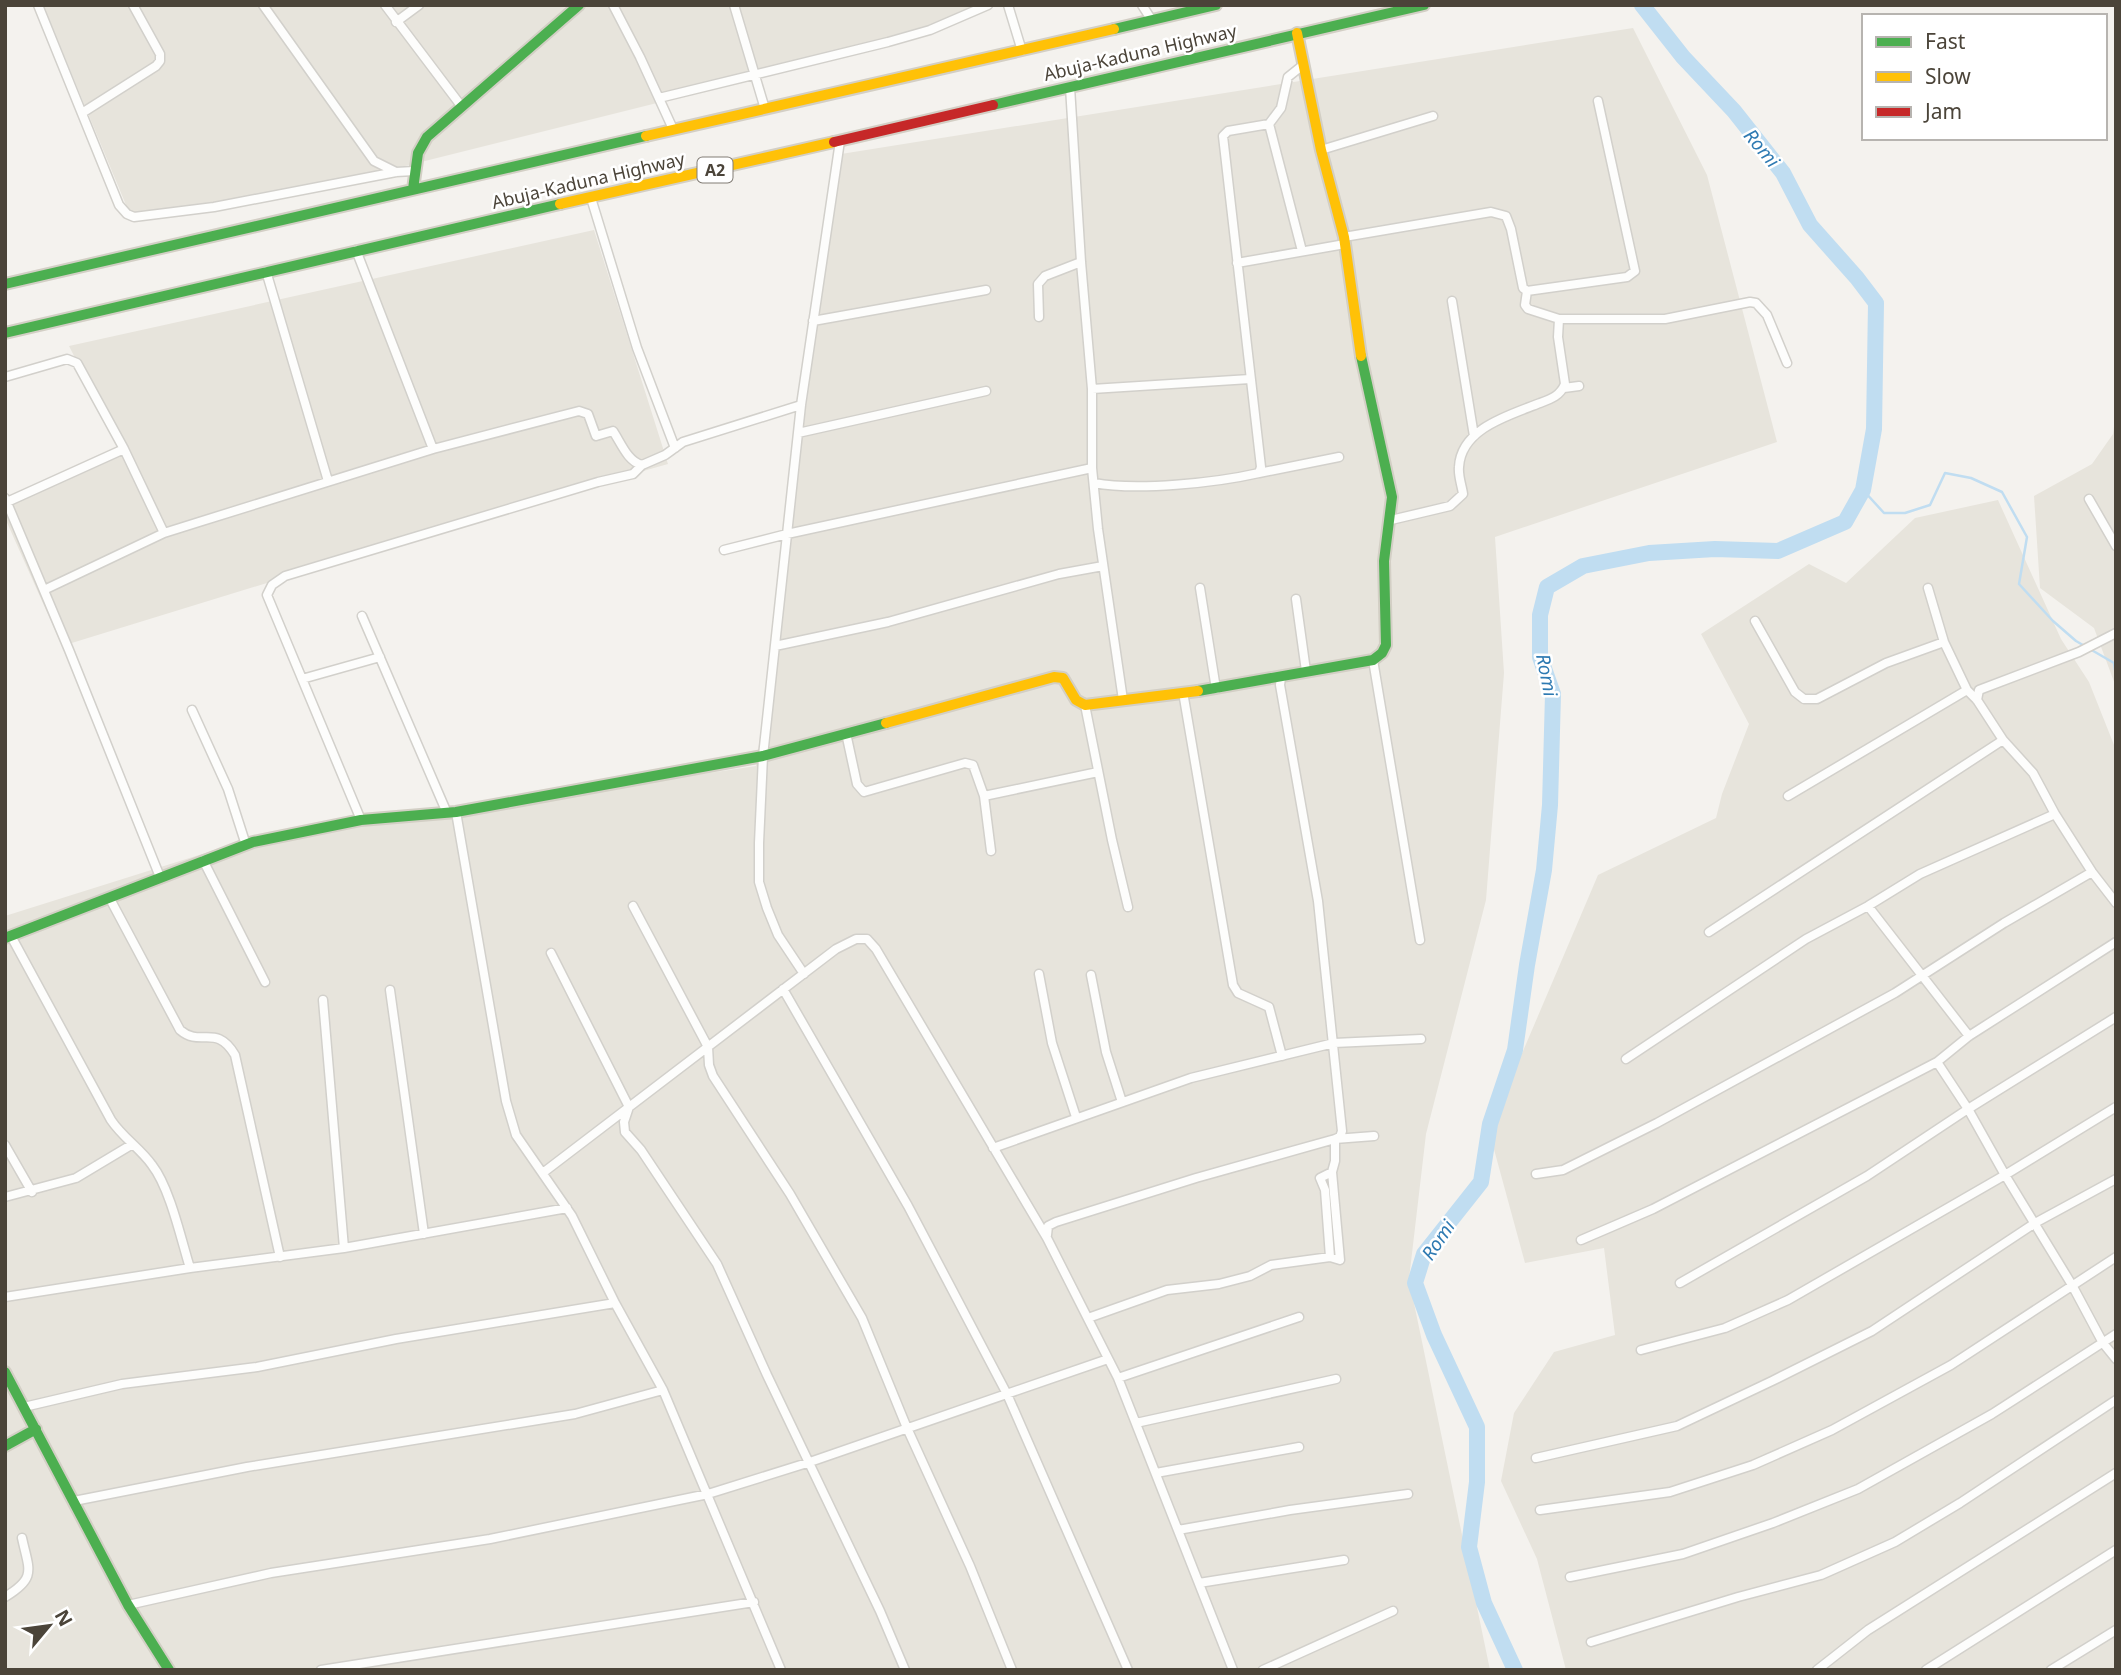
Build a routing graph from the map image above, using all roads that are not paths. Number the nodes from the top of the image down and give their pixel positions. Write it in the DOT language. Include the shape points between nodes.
graph roads {
  1 [pos="38,5"];
  2 [pos="132,5"];
  3 [pos="263,5"];
  4 [pos="385,5"];
  5 [pos="419,5"];
  6 [pos="579,5"];
  7 [pos="613,5"];
  8 [pos="734,5"];
  9 [pos="988,5"];
  10 [pos="1008,5"];
  11 [pos="1142,5"];
  12 [pos="1216,5"];
  13 [pos="1424,5"];
  14 [pos="1151,19"];
  15 [pos="396,22"];
  16 [pos="1297,33"];
  17 [pos="1022,51"];
  18 [pos="1303,65"];
  19 [pos="755,74"];
  20 [pos="1070,87"];
  21 [pos="659,98"];
  22 [pos="1598,101"];
  23 [pos="462,107"];
  24 [pos="765,109"];
  25 [pos="82,113"];
  26 [pos="1433,116"];
  27 [pos="1269,124"];
  28 [pos="673,129"];
  29 [pos="840,141"];
  30 [pos="1321,150"];
  31 [pos="414,171"];
  32 [pos="396,172"];
  33 [pos="413,189"];
  34 [pos="591,198"];
  35 [pos="1345,240"];
  36 [pos="356,250"];
  37 [pos="1302,251"];
  38 [pos="1081,262"];
  39 [pos="1237,263"];
  40 [pos="266,271"];
  41 [pos="5,284"];
  42 [pos="986,290"];
  43 [pos="1527,290"];
  44 [pos="1452,301"];
  45 [pos="1039,317"];
  46 [pos="1559,319"];
  47 [pos="813,321"];
  48 [pos="5,333"];
  49 [pos="1787,363"];
  50 [pos="5,377"];
  51 [pos="1250,379"];
  52 [pos="1579,386"];
  53 [pos="1564,388"];
  54 [pos="1092,390"];
  55 [pos="986,391"];
  56 [pos="801,405"];
  57 [pos="798,433"];
  58 [pos="1474,436"];
  59 [pos="675,448"];
  60 [pos="124,449"];
  61 [pos="433,449"];
  62 [pos="1339,457"];
  63 [pos="642,465"];
  64 [pos="1092,468"];
  65 [pos="1259,472"];
  66 [pos="327,481"];
  67 [pos="1094,483"];
  68 [pos="2089,499"];
  69 [pos="6,500"];
  70 [pos="1391,520"];
  71 [pos="164,533"];
  72 [pos="787,534"];
  73 [pos="2116,546"];
  74 [pos="724,550"];
  75 [pos="1103,566"];
  76 [pos="1200,587"];
  77 [pos="1928,588"];
  78 [pos="44,590"];
  79 [pos="1296,598"];
  80 [pos="362,616"];
  81 [pos="1755,621"];
  82 [pos="2116,634"];
  83 [pos="1944,642"];
  84 [pos="775,646"];
  85 [pos="380,657"];
  86 [pos="1373,660"];
  87 [pos="1306,671"];
  88 [pos="302,679"];
  89 [pos="1278,681"];
  90 [pos="1216,689"];
  91 [pos="1967,690"];
  92 [pos="1182,692"];
  93 [pos="1123,700"];
  94 [pos="1977,700"];
  95 [pos="1085,705"];
  96 [pos="192,710"];
  97 [pos="846,733"];
  98 [pos="2003,740"];
  99 [pos="763,756"];
  100 [pos="1098,772"];
  101 [pos="984,796"];
  102 [pos="1788,796"];
  103 [pos="452,813"];
  104 [pos="2055,814"];
  105 [pos="360,820"];
  106 [pos="246,845"];
  107 [pos="991,851"];
  108 [pos="204,860"];
  109 [pos="2092,872"];
  110 [pos="160,877"];
  111 [pos="109,897"];
  112 [pos="2116,903"];
  113 [pos="633,906"];
  114 [pos="1128,906"];
  115 [pos="1868,906"];
  116 [pos="1709,932"];
  117 [pos="8,937"];
  118 [pos="1420,940"];
  119 [pos="2116,942"];
  120 [pos="551,953"];
  121 [pos="804,974"];
  122 [pos="1039,974"];
  123 [pos="1922,974"];
  124 [pos="1091,975"];
  125 [pos="265,982"];
  126 [pos="783,989"];
  127 [pos="390,990"];
  128 [pos="323,1000"];
  129 [pos="2116,1017"];
  130 [pos="1969,1036"];
  131 [pos="1421,1039"];
  132 [pos="1334,1043"];
  133 [pos="708,1047"];
  134 [pos="1282,1056"];
  135 [pos="1626,1059"];
  136 [pos="1937,1062"];
  137 [pos="1122,1102"];
  138 [pos="629,1107"];
  139 [pos="2116,1107"];
  140 [pos="1968,1109"];
  141 [pos="1076,1117"];
  142 [pos="1374,1136"];
  143 [pos="1335,1139"];
  144 [pos="5,1145"];
  145 [pos="131,1145"];
  146 [pos="993,1147"];
  147 [pos="544,1172"];
  148 [pos="1536,1174"];
  149 [pos="2005,1175"];
  150 [pos="2116,1179"];
  151 [pos="32,1192"];
  152 [pos="5,1197"];
  153 [pos="567,1208"];
  154 [pos="2035,1223"];
  155 [pos="424,1234"];
  156 [pos="1047,1238"];
  157 [pos="1581,1240"];
  158 [pos="344,1248"];
  159 [pos="280,1256"];
  160 [pos="2116,1257"];
  161 [pos="190,1268"];
  162 [pos="1680,1283"];
  163 [pos="2073,1285"];
  164 [pos="5,1297"];
  165 [pos="615,1303"];
  166 [pos="1299,1317"];
  167 [pos="1088,1318"];
  168 [pos="2116,1334"];
  169 [pos="2103,1343"];
  170 [pos="1641,1350"];
  171 [pos="1108,1359"];
  172 [pos="2116,1359"];
  173 [pos="5,1372"];
  174 [pos="1118,1378"];
  175 [pos="1336,1379"];
  176 [pos="663,1390"];
  177 [pos="1007,1394"];
  178 [pos="2116,1400"];
  179 [pos="24,1407"];
  180 [pos="1136,1423"];
  181 [pos="907,1428"];
  182 [pos="36,1429"];
  183 [pos="5,1446"];
  184 [pos="1299,1447"];
  185 [pos="1536,1458"];
  186 [pos="807,1462"];
  187 [pos="1156,1473"];
  188 [pos="2116,1473"];
  189 [pos="708,1494"];
  190 [pos="1408,1494"];
  191 [pos="74,1501"];
  192 [pos="1540,1510"];
  193 [pos="1178,1530"];
  194 [pos="22,1538"];
  195 [pos="2116,1550"];
  196 [pos="1344,1560"];
  197 [pos="1570,1577"];
  198 [pos="1199,1583"];
  199 [pos="5,1597"];
  200 [pos="754,1602"];
  201 [pos="128,1605"];
  202 [pos="1393,1611"];
  203 [pos="2116,1630"];
  204 [pos="1591,1642"];
  205 [pos="169,1670"];
  206 [pos="321,1670"];
  207 [pos="781,1670"];
  208 [pos="905,1670"];
  209 [pos="1012,1670"];
  210 [pos="1128,1670"];
  211 [pos="1233,1670"];
  212 [pos="1263,1670"];
  213 [pos="1817,1670"];
  214 [pos="1926,1670"];
  215 [pos="2052,1670"];
  1 -- 25 [label="street"];
  2 -- 25 [label="street" via="160,61"];
  3 -- 32 [label="street" via="374,161"];
  4 -- 15 [label="street"];
  5 -- 15 [label="street"];
  6 -- 23 [label="main road"];
  7 -- 21 [label="street"];
  8 -- 19 [label="street"];
  9 -- 19 [label="street" via="930,30"];
  10 -- 17 [label="street"];
  11 -- 14 [label="street"];
  12 -- 14 [label="main road, Abuja-Kaduna Highway"];
  13 -- 16 [label="main road, Abuja-Kaduna Highway / A2"];
  14 -- 17 [label="main road, Abuja-Kaduna Highway"];
  15 -- 23 [label="street"];
  16 -- 18 [label="main road"];
  16 -- 20 [label="main road, Abuja-Kaduna Highway / A2"];
  17 -- 24 [label="main road, Abuja-Kaduna Highway"];
  18 -- 27 [label="street" via="1288,77 1281,108"];
  18 -- 30 [label="main road"];
  19 -- 21 [label="street"];
  19 -- 24 [label="street"];
  20 -- 29 [label="main road, Abuja-Kaduna Highway / A2"];
  20 -- 38 [label="street"];
  21 -- 28 [label="street"];
  22 -- 43 [label="street" via="1635,271 1627,277"];
  23 -- 31 [label="main road" via="426,137"];
  24 -- 28 [label="main road, Abuja-Kaduna Highway"];
  25 -- 32 [label="street" via="119,205 134,217 214,207"];
  26 -- 30 [label="street"];
  27 -- 37 [label="street"];
  27 -- 39 [label="street" via="1228,131 1223,136"];
  28 -- 33 [label="main road, Abuja-Kaduna Highway"];
  29 -- 34 [label="main road, Abuja-Kaduna Highway / A2"];
  29 -- 47 [label="street"];
  30 -- 35 [label="main road"];
  31 -- 32 [label="street"];
  31 -- 33 [label="main road"];
  33 -- 41 [label="main road, Abuja-Kaduna Highway"];
  34 -- 36 [label="main road, Abuja-Kaduna Highway / A2"];
  34 -- 59 [label="street" via="637,348"];
  35 -- 37 [label="street"];
  35 -- 43 [label="street" via="1499,213 1506,216 1511,229"];
  35 -- 70 [label="main road" via="1363,370 1392,497"];
  36 -- 40 [label="main road, Abuja-Kaduna Highway / A2"];
  36 -- 61 [label="street"];
  37 -- 39 [label="street"];
  38 -- 45 [label="street" via="1045,276 1038,284"];
  38 -- 54 [label="street"];
  39 -- 51 [label="street"];
  40 -- 48 [label="main road, Abuja-Kaduna Highway / A2"];
  40 -- 66 [label="street"];
  42 -- 47 [label="street"];
  43 -- 46 [label="street" via="1528,309"];
  44 -- 58 [label="street"];
  46 -- 49 [label="street" via="1665,319 1756,303 1767,315"];
  46 -- 53 [label="street"];
  47 -- 56 [label="street"];
  50 -- 60 [label="street" via="73,360"];
  51 -- 54 [label="street"];
  51 -- 65 [label="street"];
  52 -- 53 [label="street"];
  53 -- 58 [label="street" via="1558,396 1486,425"];
  54 -- 64 [label="street"];
  55 -- 57 [label="street"];
  56 -- 57 [label="street"];
  56 -- 59 [label="street"];
  57 -- 72 [label="street"];
  58 -- 70 [label="street" via="1461,456 1463,494 1458,501"];
  59 -- 63 [label="street"];
  60 -- 69 [label="street"];
  60 -- 71 [label="street"];
  61 -- 63 [label="street" via="579,411 588,414 596,436 613,431 629,456"];
  61 -- 66 [label="street"];
  62 -- 65 [label="street"];
  63 -- 88 [label="street" via="625,477 285,576 267,595"];
  64 -- 67 [label="street"];
  64 -- 72 [label="street"];
  65 -- 67 [label="street" via="1119,488"];
  66 -- 71 [label="street"];
  67 -- 75 [label="street"];
  68 -- 73 [label="street"];
  69 -- 78 [label="street"];
  70 -- 86 [label="main road" via="1384,561 1386,645"];
  71 -- 78 [label="street"];
  72 -- 74 [label="street"];
  72 -- 84 [label="street"];
  75 -- 84 [label="street"];
  75 -- 93 [label="street"];
  76 -- 90 [label="street"];
  77 -- 83 [label="street"];
  78 -- 110 [label="street"];
  79 -- 87 [label="street"];
  80 -- 85 [label="street"];
  81 -- 83 [label="street" via="1804,699 1829,695 1886,663"];
  82 -- 94 [label="street" via="1979,690"];
  83 -- 91 [label="street"];
  84 -- 99 [label="street"];
  85 -- 88 [label="street"];
  85 -- 103 [label="street"];
  86 -- 87 [label="main road"];
  86 -- 118 [label="street"];
  87 -- 89 [label="main road"];
  88 -- 105 [label="street"];
  89 -- 90 [label="main road"];
  89 -- 132 [label="street" via="1318,901"];
  90 -- 92 [label="main road"];
  91 -- 94 [label="street"];
  91 -- 102 [label="street"];
  92 -- 93 [label="main road"];
  92 -- 134 [label="street" via="1233,985 1238,993 1269,1007"];
  93 -- 95 [label="main road"];
  94 -- 98 [label="street"];
  95 -- 97 [label="main road" via="1076,700 1063,678 1054,677"];
  95 -- 100 [label="street"];
  96 -- 106 [label="street" via="228,789"];
  97 -- 99 [label="main road"];
  97 -- 101 [label="street" via="857,784 864,792 970,763"];
  98 -- 104 [label="street" via="2033,773"];
  98 -- 116 [label="street"];
  99 -- 103 [label="main road"];
  99 -- 121 [label="street" via="759,882 778,935"];
  100 -- 101 [label="street"];
  100 -- 114 [label="street"];
  101 -- 107 [label="street"];
  103 -- 105 [label="main road"];
  103 -- 147 [label="street" via="506,1101 516,1135"];
  104 -- 109 [label="street"];
  104 -- 115 [label="street" via="1920,874"];
  105 -- 106 [label="main road"];
  106 -- 108 [label="main road"];
  108 -- 110 [label="main road"];
  108 -- 125 [label="street"];
  109 -- 112 [label="street"];
  109 -- 123 [label="street"];
  110 -- 111 [label="main road"];
  111 -- 117 [label="main road"];
  111 -- 159 [label="street" via="180,1030 194,1037 220,1038 235,1055"];
  113 -- 133 [label="street"];
  115 -- 123 [label="street"];
  115 -- 135 [label="street" via="1806,939"];
  117 -- 145 [label="street" via="111,1120"];
  119 -- 130 [label="street"];
  120 -- 138 [label="street"];
  121 -- 126 [label="street"];
  121 -- 146 [label="street" via="836,950 856,939 867,939"];
  122 -- 141 [label="street" via="1052,1043"];
  123 -- 130 [label="street"];
  123 -- 148 [label="street" via="1657,1123 1563,1170"];
  124 -- 137 [label="street" via="1106,1052"];
  126 -- 133 [label="street"];
  126 -- 177 [label="street" via="908,1206"];
  127 -- 155 [label="street"];
  128 -- 158 [label="street"];
  129 -- 140 [label="street"];
  130 -- 136 [label="street"];
  131 -- 132 [label="street"];
  132 -- 134 [label="street"];
  132 -- 143 [label="street" via="1342,1131"];
  133 -- 138 [label="street"];
  133 -- 181 [label="street" via="713,1076 790,1194 862,1318"];
  134 -- 137 [label="street" via="1191,1078"];
  136 -- 140 [label="street"];
  136 -- 157 [label="street" via="1690,1190"];
  137 -- 141 [label="street"];
  138 -- 147 [label="street"];
  138 -- 186 [label="street" via="625,1132 718,1264"];
  139 -- 149 [label="street"];
  140 -- 149 [label="street"];
  140 -- 162 [label="street" via="1867,1175"];
  141 -- 146 [label="street"];
  142 -- 143 [label="street"];
  143 -- 156 [label="street" via="1056,1222 1048,1226"];
  143 -- 167 [label="street" via="1332,1172 1320,1178 1330,1257 1271,1265 1219,1284 1167,1290"];
  144 -- 151 [label="street"];
  145 -- 151 [label="street" via="76,1178"];
  145 -- 161 [label="street" via="154,1166"];
  146 -- 156 [label="street"];
  147 -- 153 [label="street"];
  149 -- 154 [label="street"];
  149 -- 170 [label="street" via="1788,1300 1725,1328"];
  150 -- 154 [label="street"];
  151 -- 152 [label="street"];
  153 -- 155 [label="street"];
  153 -- 165 [label="street"];
  154 -- 163 [label="street"];
  154 -- 185 [label="street" via="1872,1331 1677,1426"];
  155 -- 158 [label="street"];
  156 -- 167 [label="street"];
  158 -- 159 [label="street"];
  159 -- 161 [label="street"];
  160 -- 163 [label="street"];
  161 -- 164 [label="street"];
  163 -- 169 [label="street"];
  163 -- 192 [label="street" via="1951,1365 1832,1430 1753,1465 1670,1492"];
  165 -- 176 [label="street"];
  165 -- 179 [label="street" via="257,1367 122,1384"];
  166 -- 174 [label="street"];
  167 -- 171 [label="street"];
  168 -- 169 [label="street"];
  169 -- 172 [label="street"];
  169 -- 197 [label="street" via="1992,1414 1858,1489 1683,1554"];
  171 -- 174 [label="street"];
  171 -- 177 [label="street"];
  173 -- 179 [label="main road"];
  174 -- 180 [label="street"];
  175 -- 180 [label="street"];
  176 -- 189 [label="street"];
  176 -- 191 [label="street" via="575,1414 247,1467"];
  177 -- 181 [label="street"];
  177 -- 210 [label="street"];
  178 -- 204 [label="street" via="1895,1542 1821,1575"];
  179 -- 182 [label="main road"];
  180 -- 187 [label="street"];
  181 -- 186 [label="street"];
  181 -- 209 [label="street"];
  182 -- 183 [label="main road"];
  182 -- 191 [label="main road"];
  184 -- 187 [label="street"];
  186 -- 189 [label="street"];
  186 -- 208 [label="street"];
  187 -- 193 [label="street"];
  188 -- 213 [label="street" via="1868,1630"];
  189 -- 200 [label="street"];
  189 -- 201 [label="street" via="490,1539 271,1573"];
  190 -- 193 [label="street"];
  191 -- 201 [label="main road"];
  193 -- 198 [label="street"];
  194 -- 199 [label="street" via="27,1581"];
  195 -- 214 [label="street"];
  196 -- 198 [label="street"];
  198 -- 211 [label="street"];
  200 -- 206 [label="street"];
  200 -- 207 [label="street"];
  201 -- 205 [label="main road"];
  202 -- 212 [label="street"];
  203 -- 215 [label="street"];
}
